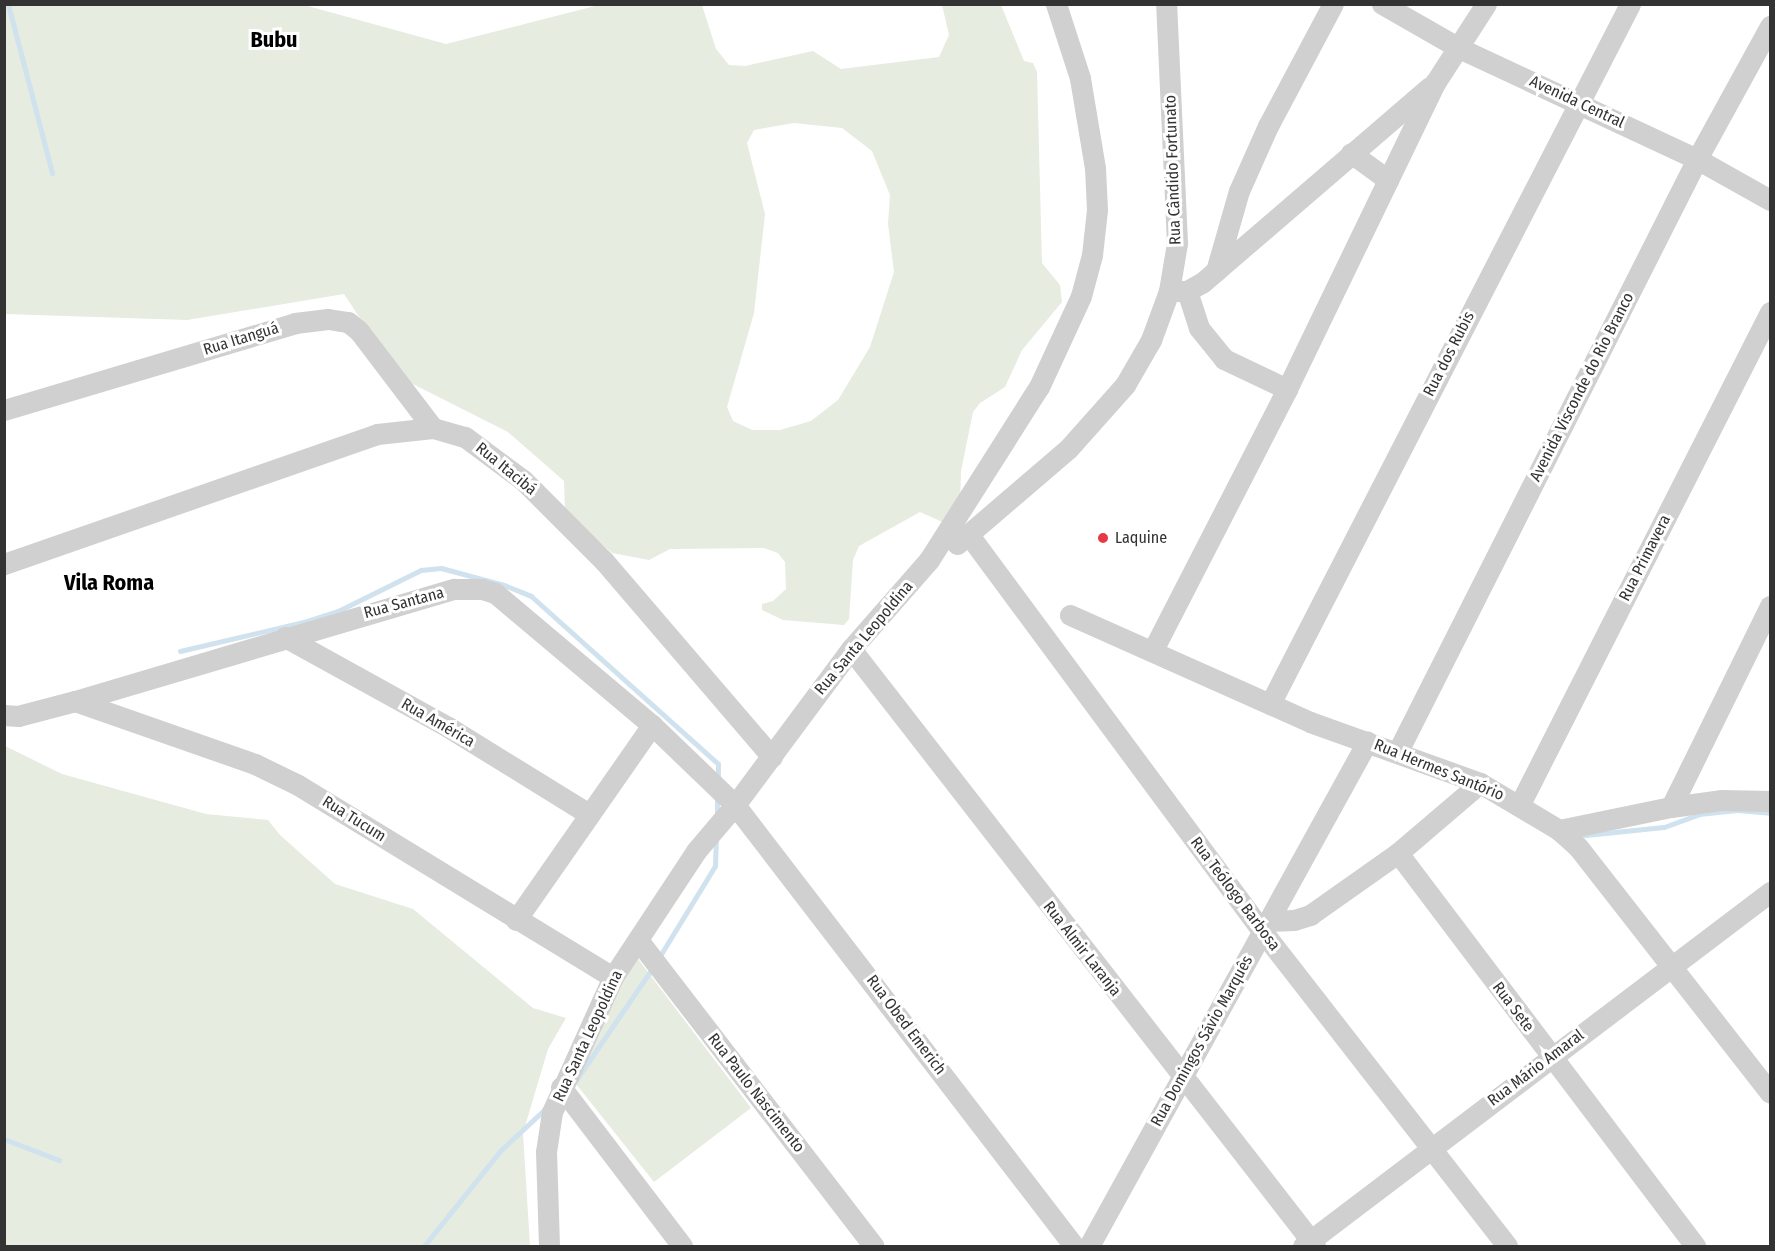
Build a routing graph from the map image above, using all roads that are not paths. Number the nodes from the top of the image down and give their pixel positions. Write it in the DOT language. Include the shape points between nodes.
graph roads {
  1 [pos="1056,4"];
  2 [pos="1166,4"];
  3 [pos="1333,4"];
  4 [pos="1382,4"];
  5 [pos="1486,4"];
  6 [pos="1630,4"];
  7 [pos="1768,36"];
  8 [pos="1459,48"];
  9 [pos="1435,83"];
  10 [pos="1577,101"];
  11 [pos="1351,153"];
  12 [pos="1697,159"];
  13 [pos="1388,180"];
  14 [pos="1770,200"];
  15 [pos="1216,271"];
  16 [pos="1178,291"];
  17 [pos="1770,312"];
  18 [pos="1287,389"];
  19 [pos="4,410"];
  20 [pos="433,428"];
  21 [pos="969,535"];
  22 [pos="929,560"];
  23 [pos="4,564"];
  24 [pos="1770,606"];
  25 [pos="1070,615"];
  26 [pos="285,637"];
  27 [pos="851,649"];
  28 [pos="1153,650"];
  29 [pos="75,701"];
  30 [pos="1270,704"];
  31 [pos="5,716"];
  32 [pos="652,725"];
  33 [pos="1367,742"];
  34 [pos="1398,751"];
  35 [pos="772,757"];
  36 [pos="1480,783"];
  37 [pos="1770,801"];
  38 [pos="1520,804"];
  39 [pos="735,805"];
  40 [pos="1671,807"];
  41 [pos="589,814"];
  42 [pos="1559,830"];
  43 [pos="1398,853"];
  44 [pos="1770,892"];
  45 [pos="516,920"];
  46 [pos="1265,926"];
  47 [pos="638,940"];
  48 [pos="1671,965"];
  49 [pos="614,977"];
  50 [pos="1551,1058"];
  51 [pos="1182,1078"];
  52 [pos="561,1087"];
  53 [pos="1770,1093"];
  54 [pos="1430,1148"];
  55 [pos="1310,1244"];
  56 [pos="549,1246"];
  57 [pos="682,1246"];
  58 [pos="874,1246"];
  59 [pos="1074,1246"];
  60 [pos="1089,1246"];
  61 [pos="1507,1246"];
  62 [pos="1695,1246"];
  1 -- 22 [label="street, Rua Santa Leopoldina" via="1080,78 1095,168 1092,255 1081,296 1039,387"];
  2 -- 16 [label="street, Rua Cândido Fortunato"];
  3 -- 15 [label="street" via="1268,126 1239,191"];
  4 -- 8 [label="street, Avenida Central"];
  5 -- 8 [label="street"];
  6 -- 10 [label="street, Rua dos Rubis"];
  7 -- 12 [label="street, Avenida Visconde do Rio Branco"];
  8 -- 9 [label="street"];
  8 -- 10 [label="street, Avenida Central"];
  9 -- 11 [label="street"];
  9 -- 13 [label="street"];
  10 -- 12 [label="street, Avenida Central"];
  10 -- 30 [label="street, Rua dos Rubis"];
  11 -- 13 [label="street"];
  11 -- 15 [label="street"];
  12 -- 14 [label="street, Avenida Central"];
  12 -- 34 [label="street, Avenida Visconde do Rio Branco"];
  13 -- 18 [label="street"];
  15 -- 16 [label="street"];
  16 -- 18 [label="street" via="1199,328 1224,359"];
  16 -- 21 [label="street, Rua Cândido Fortunato" via="1125,385 1068,449"];
  17 -- 38 [label="street, Rua Primavera"];
  18 -- 28 [label="street"];
  19 -- 20 [label="street, Rua Itanguá" via="295,323 328,319 348,322 359,331"];
  20 -- 23 [label="street, Rua Itacibá" via="376,434"];
  20 -- 35 [label="street, Rua Itacibá" via="465,437 523,480 604,561"];
  21 -- 22 [label="street, Rua Cândido Fortunato"];
  21 -- 46 [label="street, Rua Teólogo Barbosa"];
  22 -- 27 [label="street, Rua Santa Leopoldina"];
  24 -- 40 [label="street"];
  25 -- 28 [label="street, Rua Hermes Santório"];
  26 -- 29 [label="street, Rua Santana"];
  26 -- 32 [label="street, Rua Santana" via="454,589 482,589 506,600"];
  26 -- 41 [label="street, Rua América" via="448,727"];
  27 -- 35 [label="street, Rua Santa Leopoldina"];
  27 -- 51 [label="street, Rua Almir Laranja"];
  28 -- 30 [label="street, Rua Hermes Santório"];
  29 -- 31 [label="street, Rua Santana"];
  29 -- 45 [label="street, Rua Tucum" via="255,764 298,785"];
  30 -- 33 [label="street, Rua Hermes Santório"];
  32 -- 39 [label="street, Rua Santana"];
  32 -- 41 [label="street"];
  33 -- 34 [label="street, Rua Hermes Santório"];
  33 -- 46 [label="street, Rua Domingos Sávio Marquês"];
  34 -- 36 [label="street, Rua Hermes Santório"];
  35 -- 39 [label="street, Rua Santa Leopoldina"];
  36 -- 38 [label="street, Rua Hermes Santório"];
  36 -- 43 [label="street"];
  37 -- 40 [label="street" via="1721,800"];
  38 -- 42 [label="street, Rua Hermes Santório"];
  39 -- 47 [label="street, Rua Santa Leopoldina" via="696,851"];
  39 -- 59 [label="street, Rua Obed Emerich"];
  40 -- 42 [label="street"];
  41 -- 45 [label="street"];
  42 -- 48 [label="street, Rua Hermes Santório"];
  43 -- 46 [label="street" via="1310,915"];
  43 -- 50 [label="street, Rua Sete"];
  44 -- 48 [label="street, Rua Mário Amaral"];
  45 -- 49 [label="street, Rua Tucum"];
  46 -- 51 [label="street, Rua Domingos Sávio Marquês"];
  46 -- 54 [label="street, Rua Teólogo Barbosa"];
  47 -- 49 [label="street, Rua Santa Leopoldina"];
  47 -- 58 [label="street, Rua Paulo Nascimento"];
  48 -- 50 [label="street, Rua Mário Amaral"];
  48 -- 53 [label="street, Rua Hermes Santório"];
  49 -- 52 [label="street, Rua Santa Leopoldina"];
  50 -- 54 [label="street, Rua Mário Amaral"];
  50 -- 62 [label="street, Rua Sete"];
  51 -- 55 [label="street, Rua Almir Laranja"];
  51 -- 60 [label="street, Rua Domingos Sávio Marquês"];
  52 -- 56 [label="street, Rua Santa Leopoldina" via="552,1112 546,1152"];
  52 -- 57 [label="street"];
  54 -- 55 [label="street, Rua Mário Amaral"];
  54 -- 61 [label="street, Rua Teólogo Barbosa"];
}
